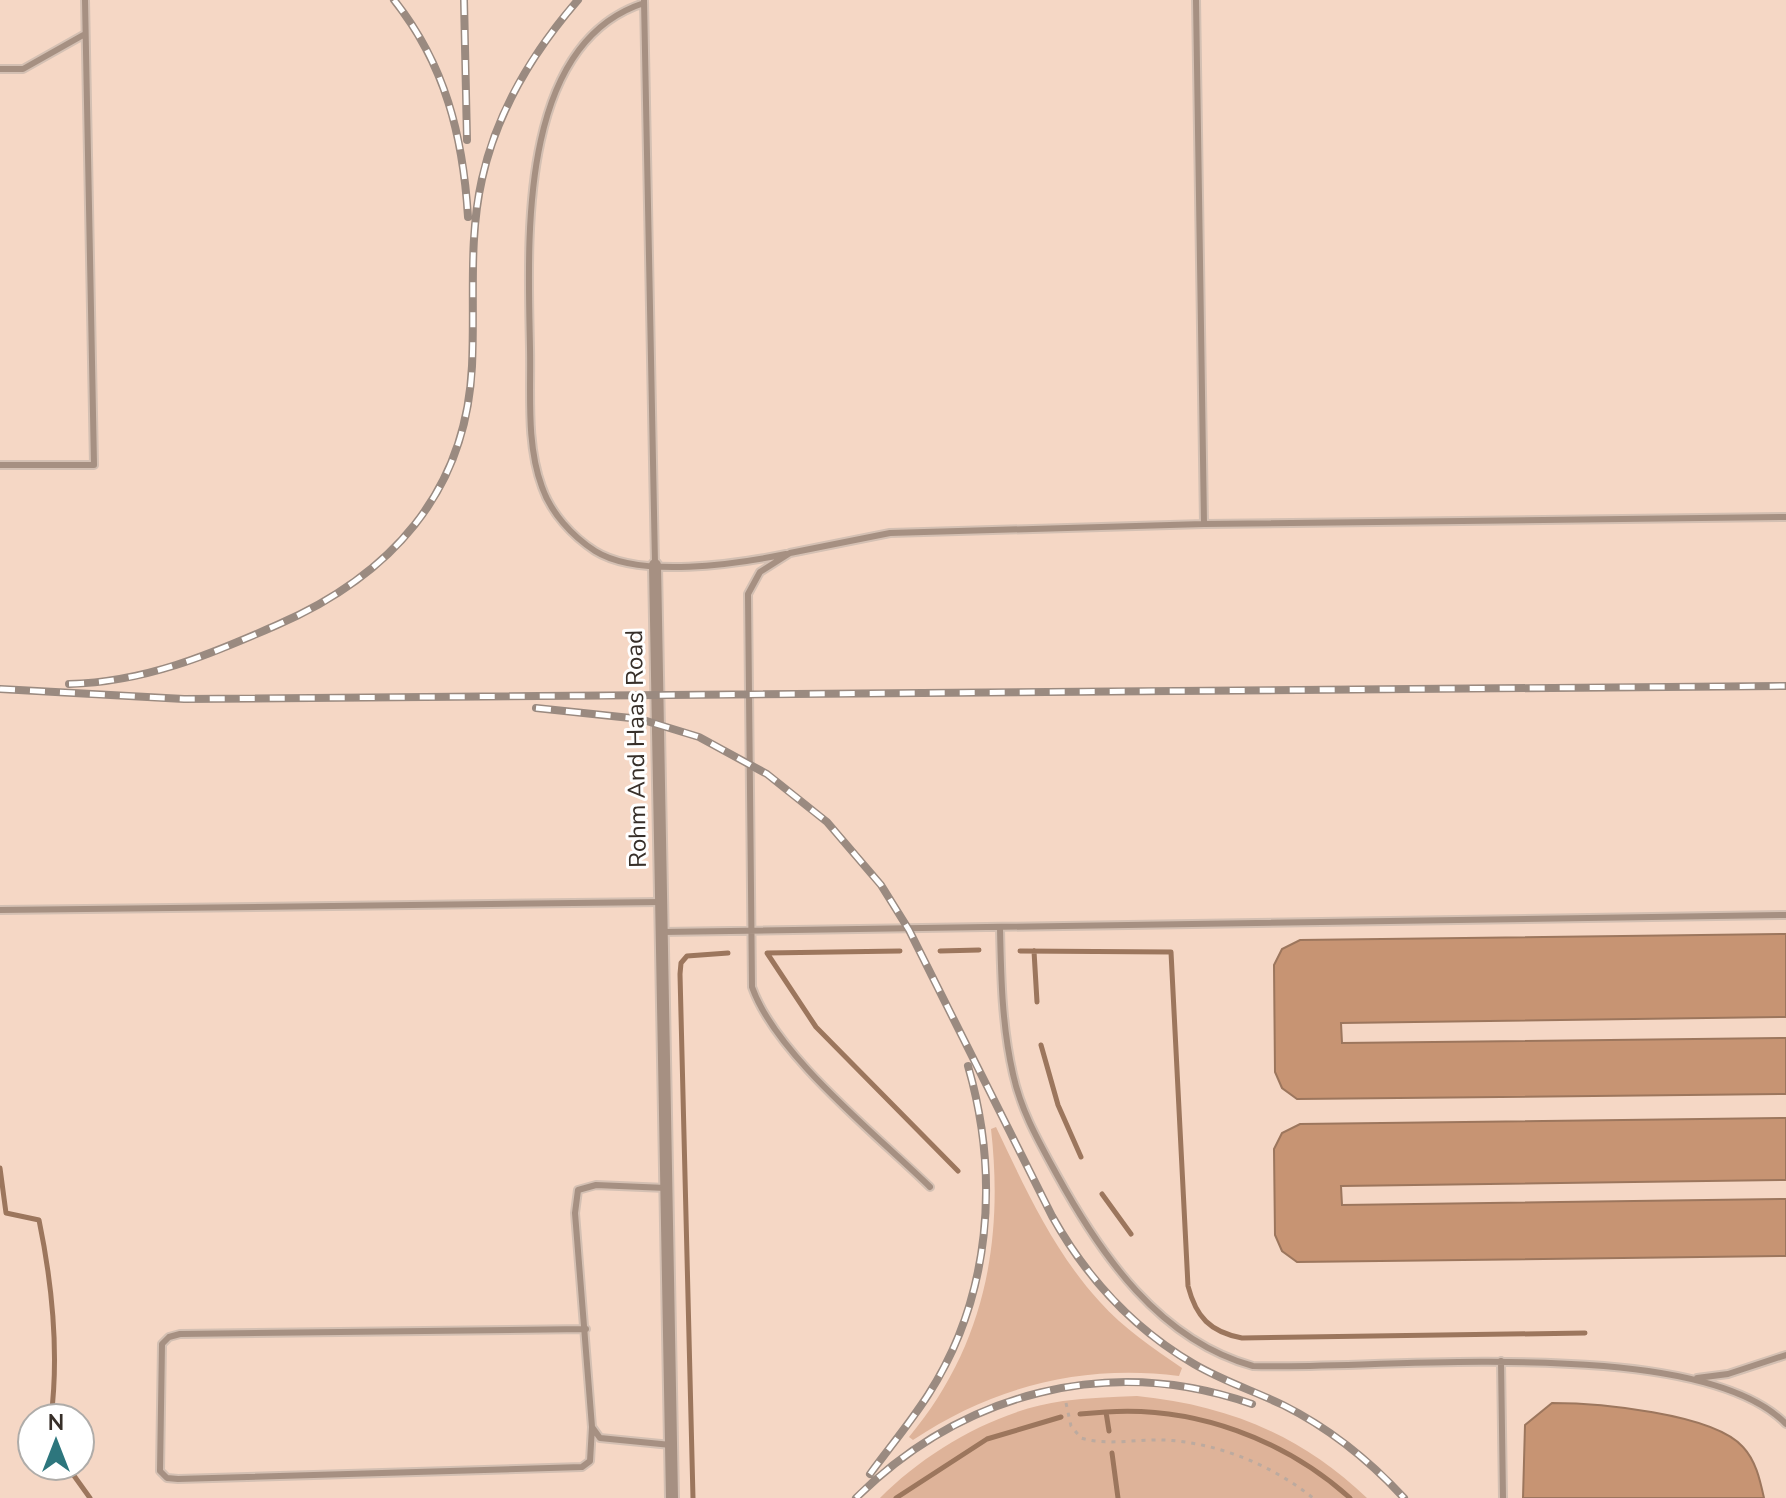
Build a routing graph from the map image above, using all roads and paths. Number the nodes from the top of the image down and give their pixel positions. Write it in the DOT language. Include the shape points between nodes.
graph roads {
  1 [pos="85,0"];
  2 [pos="1196,0"];
  3 [pos="644,2"];
  4 [pos="85,34"];
  5 [pos="0,69"];
  6 [pos="0,465"];
  7 [pos="1786,517"];
  8 [pos="1204,524"];
  9 [pos="790,553"];
  10 [pos="655,565"];
  11 [pos="661,902"];
  12 [pos="0,910"];
  13 [pos="1786,915"];
  14 [pos="1000,928"];
  15 [pos="662,932"];
  16 [pos="749,932"];
  17 [pos="930,1187"];
  18 [pos="666,1188"];
  19 [pos="586,1329"];
  20 [pos="1786,1355"];
  21 [pos="1501,1361"];
  22 [pos="1692,1379"];
  23 [pos="1066,1403"];
  24 [pos="1786,1424"];
  25 [pos="592,1427"];
  26 [pos="671,1445"];
  27 [pos="672,1498"];
  28 [pos="1313,1498"];
  29 [pos="1503,1498"];
  1 -- 4 [label="lane"];
  2 -- 8 [label="lane"];
  3 -- 10 [label="lane, Rohm And Haas Road"];
  3 -- 10 [label="lane" via="603,23 586,42 555,96 543,136 530,205 531,409 541,486 563,524 597,552"];
  4 -- 5 [label="lane" via="23,69"];
  4 -- 6 [label="lane" via="94,465"];
  7 -- 8 [label="lane"];
  8 -- 9 [label="lane" via="890,533"];
  9 -- 10 [label="lane" via="738,563"];
  9 -- 16 [label="lane" via="760,572 748,594"];
  10 -- 11 [label="street, Rohm And Haas Road"];
  11 -- 12 [label="lane"];
  11 -- 15 [label="street, Rohm And Haas Road"];
  13 -- 14 [label="lane"];
  14 -- 16 [label="lane"];
  14 -- 21 [label="lane" via="1005,1030 1029,1125 1092,1238 1159,1313 1211,1349 1253,1366"];
  15 -- 16 [label="lane"];
  15 -- 18 [label="street, Rohm And Haas Road"];
  16 -- 17 [label="lane" via="752,987 770,1027"];
  18 -- 19 [label="lane" via="596,1185 578,1190 575,1213"];
  18 -- 26 [label="street, Rohm And Haas Road"];
  19 -- 25 [label="lane"];
  19 -- 25 [label="lane" via="169,1337 162,1344 160,1471 167,1478 582,1467 590,1461"];
  20 -- 22 [label="lane" via="1728,1374"];
  21 -- 22 [label="lane"];
  21 -- 29 [label="lane"];
  22 -- 24 [label="lane" via="1762,1403"];
  23 -- 28 [label="path" via="1071,1426 1081,1438 1200,1445 1268,1469"];
  25 -- 26 [label="lane" via="600,1438"];
  26 -- 27 [label="street, Rohm And Haas Road"];
}
